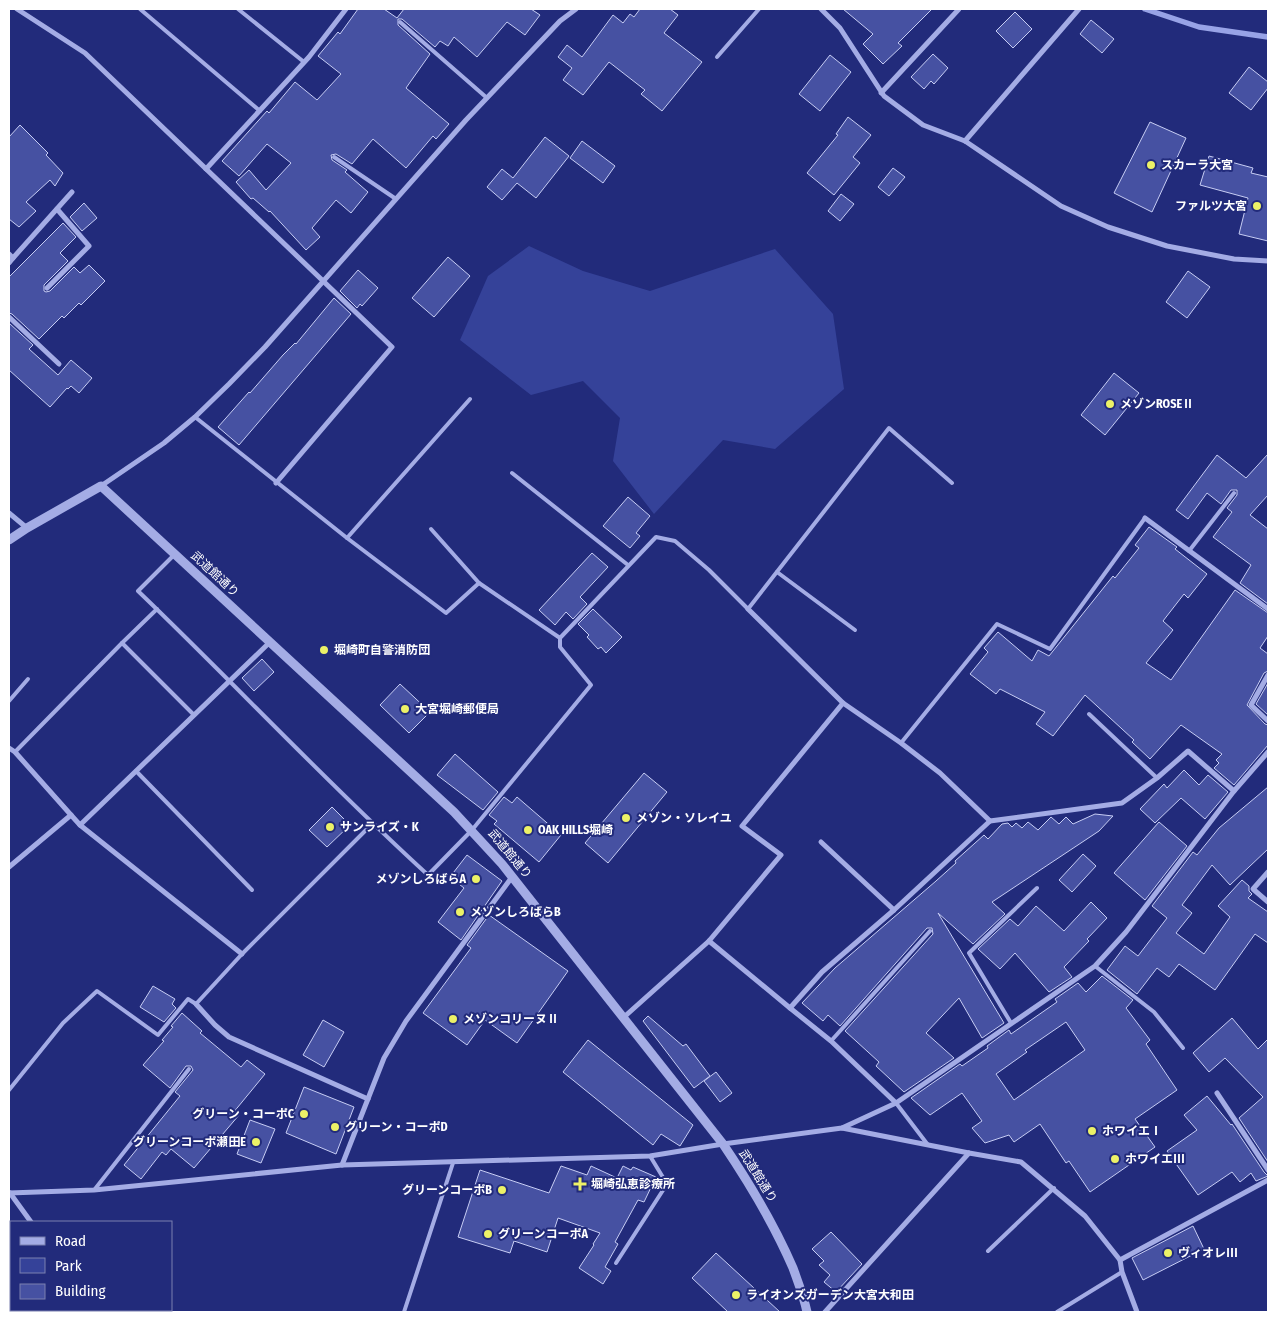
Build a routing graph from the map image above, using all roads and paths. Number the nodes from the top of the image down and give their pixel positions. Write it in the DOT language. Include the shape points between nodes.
graph roads {
  1 [pos="17,9"];
  2 [pos="140,9"];
  3 [pos="238,9"];
  4 [pos="346,9"];
  5 [pos="576,9"];
  6 [pos="759,9"];
  7 [pos="821,9"];
  8 [pos="959,9"];
  9 [pos="1079,9"];
  10 [pos="400,22"];
  11 [pos="717,57"];
  12 [pos="304,62"];
  13 [pos="881,92"];
  14 [pos="487,98"];
  15 [pos="260,111"];
  16 [pos="965,141"];
  17 [pos="334,157"];
  18 [pos="206,169"];
  19 [pos="72,192"];
  20 [pos="396,199"];
  21 [pos="57,209"];
  22 [pos="11,256"];
  23 [pos="1268,261"];
  24 [pos="9,263"];
  25 [pos="323,282"];
  26 [pos="47,288"];
  27 [pos="9,317"];
  28 [pos="59,364"];
  29 [pos="470,399"];
  30 [pos="195,417"];
  31 [pos="512,473"];
  32 [pos="276,483"];
  33 [pos="952,483"];
  34 [pos="101,486"];
  35 [pos="1234,493"];
  36 [pos="9,513"];
  37 [pos="1145,518"];
  38 [pos="27,528"];
  39 [pos="431,529"];
  40 [pos="347,538"];
  41 [pos="9,540"];
  42 [pos="1189,551"];
  43 [pos="175,554"];
  44 [pos="628,565"];
  45 [pos="776,572"];
  46 [pos="479,584"];
  47 [pos="157,609"];
  48 [pos="748,609"];
  49 [pos="1268,609"];
  50 [pos="855,630"];
  51 [pos="560,638"];
  52 [pos="270,642"];
  53 [pos="122,643"];
  54 [pos="1268,675"];
  55 [pos="28,679"];
  56 [pos="230,680"];
  57 [pos="9,701"];
  58 [pos="843,703"];
  59 [pos="194,714"];
  60 [pos="1089,714"];
  61 [pos="1268,721"];
  62 [pos="901,743"];
  63 [pos="9,748"];
  64 [pos="15,752"];
  65 [pos="1268,752"];
  66 [pos="136,771"];
  67 [pos="1157,778"];
  68 [pos="1234,791"];
  69 [pos="71,815"];
  70 [pos="990,821"];
  71 [pos="372,824"];
  72 [pos="80,825"];
  73 [pos="472,830"];
  74 [pos="821,842"];
  75 [pos="9,867"];
  76 [pos="1268,872"];
  77 [pos="512,876"];
  78 [pos="1037,888"];
  79 [pos="252,890"];
  80 [pos="1268,902"];
  81 [pos="894,910"];
  82 [pos="930,931"];
  83 [pos="709,942"];
  84 [pos="242,954"];
  85 [pos="1096,966"];
  86 [pos="196,1004"];
  87 [pos="790,1008"];
  88 [pos="624,1017"];
  89 [pos="1011,1023"];
  90 [pos="831,1041"];
  91 [pos="1183,1048"];
  92 [pos="189,1069"];
  93 [pos="9,1090"];
  94 [pos="1217,1093"];
  95 [pos="368,1099"];
  96 [pos="896,1104"];
  97 [pos="842,1128"];
  98 [pos="723,1144"];
  99 [pos="928,1145"];
  100 [pos="969,1153"];
  101 [pos="650,1156"];
  102 [pos="453,1163"];
  103 [pos="342,1165"];
  104 [pos="1268,1170"];
  105 [pos="1268,1180"];
  106 [pos="1054,1188"];
  107 [pos="94,1190"];
  108 [pos="9,1193"];
  109 [pos="30,1221"];
  110 [pos="988,1251"];
  111 [pos="1120,1260"];
  112 [pos="616,1263"];
  113 [pos="1122,1272"];
  114 [pos="404,1312"];
  115 [pos="808,1312"];
  116 [pos="825,1312"];
  117 [pos="1056,1312"];
  118 [pos="1137,1312"];
  1 -- 18 [label="street" via="85,53"];
  2 -- 15 [label="lane"];
  3 -- 12 [label="lane"];
  4 -- 12 [label="street"];
  5 -- 14 [label="street"];
  6 -- 11 [label="lane"];
  7 -- 13 [label="street" via="840,28"];
  8 -- 13 [label="street"];
  9 -- 16 [label="street"];
  10 -- 14 [label="lane"];
  12 -- 15 [label="street"];
  13 -- 16 [label="street" via="923,125"];
  14 -- 20 [label="street"];
  15 -- 18 [label="street"];
  16 -- 23 [label="street" via="1061,206 1108,227 1167,246 1234,259"];
  17 -- 20 [label="lane"];
  18 -- 25 [label="street"];
  19 -- 21 [label="street"];
  20 -- 25 [label="street"];
  21 -- 22 [label="street"];
  21 -- 26 [label="street" via="89,246"];
  22 -- 24 [label="street"];
  25 -- 30 [label="street" via="265,347"];
  25 -- 32 [label="street" via="392,347"];
  27 -- 28 [label="street"];
  29 -- 40 [label="lane"];
  30 -- 32 [label="lane"];
  30 -- 34 [label="street" via="137,463"];
  31 -- 44 [label="lane"];
  32 -- 40 [label="lane"];
  33 -- 45 [label="lane" via="890,428"];
  34 -- 38 [label="street"];
  34 -- 43 [label="street, 武道館通り"];
  35 -- 42 [label="lane"];
  36 -- 38 [label="street"];
  37 -- 42 [label="street"];
  37 -- 62 [label="lane" via="1050,649 997,624"];
  38 -- 41 [label="street"];
  39 -- 46 [label="lane"];
  40 -- 46 [label="lane" via="446,613"];
  42 -- 49 [label="street"];
  43 -- 47 [label="lane" via="138,591"];
  43 -- 52 [label="street, 武道館通り"];
  44 -- 48 [label="lane" via="656,537 675,541"];
  44 -- 51 [label="lane"];
  45 -- 48 [label="lane"];
  45 -- 50 [label="lane"];
  46 -- 51 [label="lane"];
  47 -- 53 [label="lane"];
  47 -- 56 [label="lane"];
  48 -- 58 [label="street"];
  51 -- 73 [label="lane" via="560,647 591,685"];
  52 -- 56 [label="street"];
  52 -- 73 [label="street, 武道館通り"];
  53 -- 59 [label="lane"];
  53 -- 64 [label="lane"];
  54 -- 61 [label="street" via="1251,705"];
  55 -- 57 [label="lane"];
  56 -- 59 [label="street"];
  56 -- 71 [label="lane"];
  58 -- 62 [label="street"];
  58 -- 83 [label="street" via="742,826 781,855"];
  59 -- 66 [label="street"];
  60 -- 67 [label="lane"];
  62 -- 70 [label="street" via="940,773"];
  63 -- 64 [label="street"];
  64 -- 69 [label="street"];
  65 -- 68 [label="street"];
  66 -- 72 [label="street"];
  66 -- 79 [label="lane"];
  67 -- 68 [label="street" via="1188,751"];
  67 -- 70 [label="street" via="1122,803"];
  68 -- 85 [label="street" via="1126,932"];
  69 -- 72 [label="street"];
  69 -- 75 [label="street"];
  70 -- 81 [label="street"];
  71 -- 73 [label="lane" via="428,876"];
  71 -- 84 [label="lane"];
  72 -- 84 [label="street"];
  73 -- 77 [label="street, 武道館通り"];
  74 -- 81 [label="street"];
  76 -- 80 [label="street" via="1253,889"];
  77 -- 88 [label="street, 武道館通り"];
  77 -- 95 [label="street" via="406,1021 384,1058"];
  78 -- 89 [label="lane" via="969,953"];
  81 -- 87 [label="street" via="822,972"];
  82 -- 90 [label="lane"];
  83 -- 87 [label="street"];
  83 -- 88 [label="street"];
  84 -- 86 [label="lane"];
  85 -- 89 [label="street"];
  85 -- 91 [label="lane" via="1154,1012"];
  86 -- 93 [label="lane" via="188,999 158,1036 97,991 63,1022"];
  86 -- 95 [label="street" via="229,1037"];
  87 -- 90 [label="street"];
  88 -- 98 [label="street, 武道館通り"];
  89 -- 96 [label="street"];
  90 -- 96 [label="street"];
  92 -- 107 [label="lane"];
  94 -- 104 [label="street"];
  95 -- 103 [label="street"];
  96 -- 97 [label="street"];
  96 -- 99 [label="lane"];
  97 -- 98 [label="street"];
  97 -- 99 [label="street"];
  98 -- 101 [label="street"];
  98 -- 115 [label="street, 武道館通り" via="782,1243"];
  99 -- 100 [label="street"];
  100 -- 106 [label="street" via="1021,1162"];
  100 -- 116 [label="street"];
  101 -- 102 [label="street"];
  101 -- 112 [label="lane" via="667,1184"];
  102 -- 103 [label="street"];
  102 -- 114 [label="lane"];
  103 -- 107 [label="street"];
  105 -- 111 [label="street"];
  106 -- 110 [label="lane"];
  106 -- 111 [label="street" via="1085,1216"];
  107 -- 108 [label="street"];
  108 -- 109 [label="street"];
  111 -- 113 [label="street"];
  113 -- 117 [label="lane"];
  113 -- 118 [label="street"];
}
